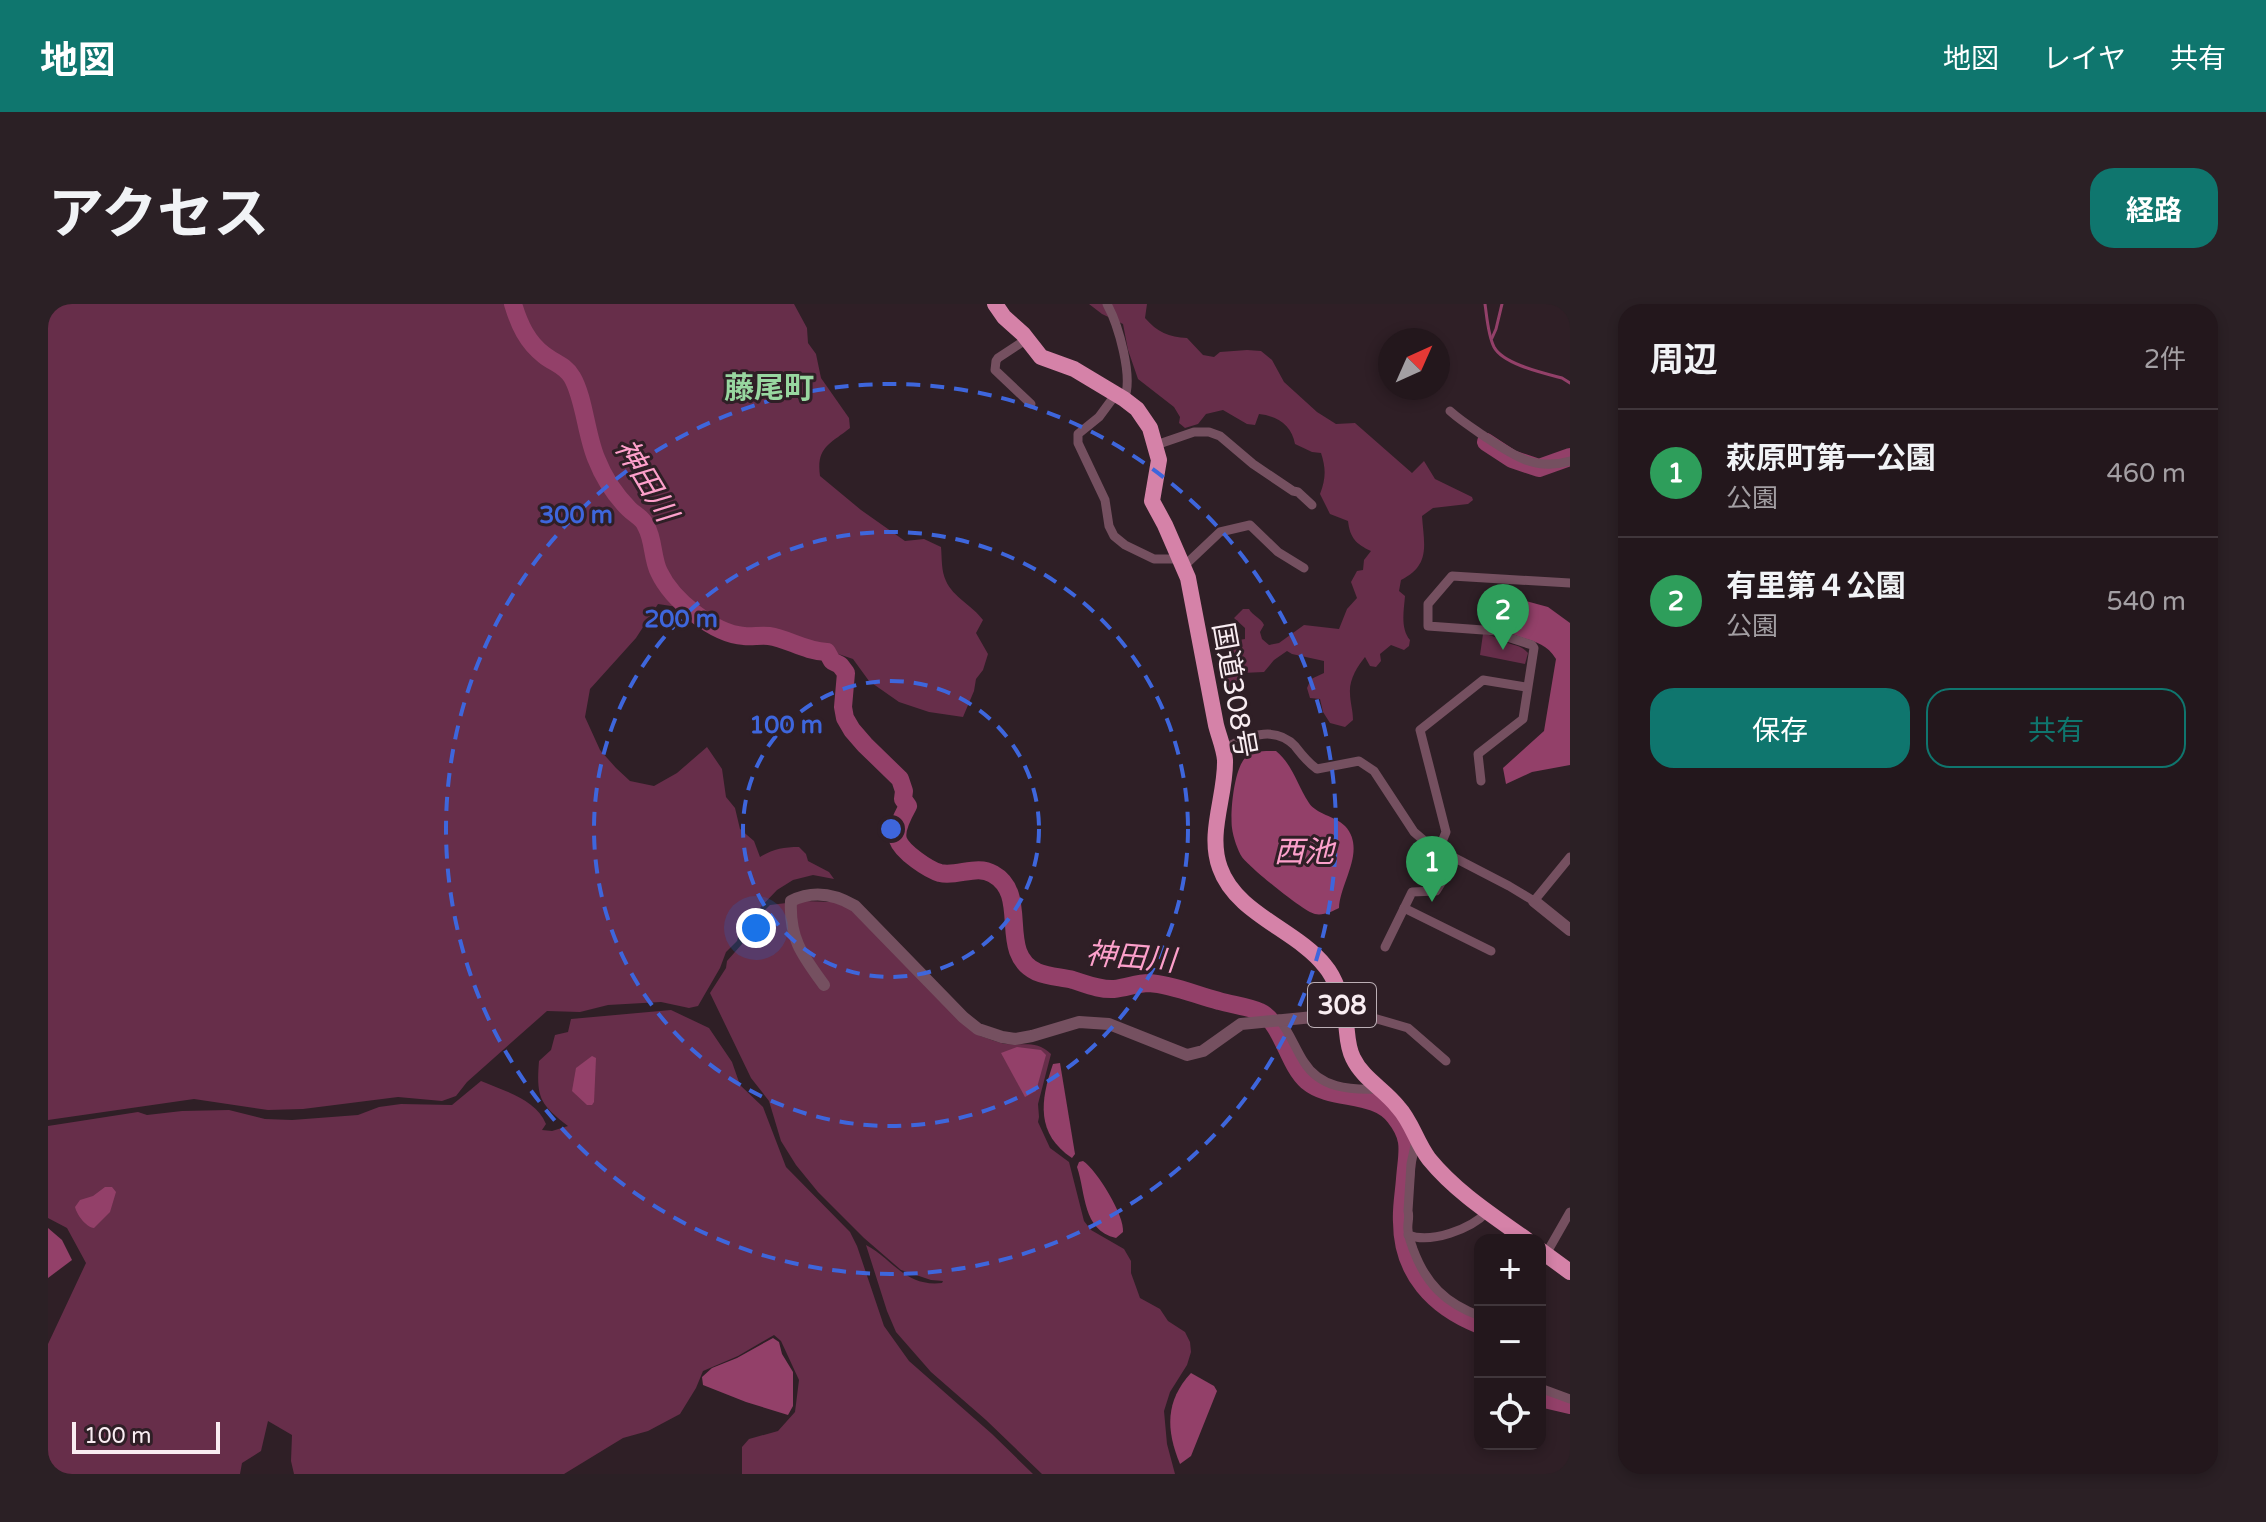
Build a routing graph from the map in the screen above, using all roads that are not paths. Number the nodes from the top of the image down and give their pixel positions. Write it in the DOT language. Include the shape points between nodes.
graph roads {
  1 [pos="995,304"];
  2 [pos="1107,304"];
  3 [pos="1027,339"];
  4 [pos="1120,396"];
  5 [pos="1031,404"];
  6 [pos="1450,411"];
  7 [pos="1156,445"];
  8 [pos="1570,461"];
  9 [pos="1312,505"];
  10 [pos="1181,563"];
  11 [pos="1304,568"];
  12 [pos="1570,583"];
  13 [pos="1526,687"];
  14 [pos="1223,749"];
  15 [pos="1481,781"];
  16 [pos="1439,849"];
  17 [pos="1570,858"];
  18 [pos="1456,859"];
  19 [pos="1534,901"];
  20 [pos="1404,908"];
  21 [pos="1570,930"];
  22 [pos="1385,947"];
  23 [pos="1491,951"];
  24 [pos="824,985"];
  25 [pos="1344,1014"];
  26 [pos="1279,1019"];
  27 [pos="1446,1061"];
  28 [pos="1379,1089"];
  29 [pos="1417,1139"];
  30 [pos="1487,1212"];
  31 [pos="1570,1212"];
  32 [pos="1408,1233"];
  33 [pos="1394,1234"];
  34 [pos="1518,1234"];
  35 [pos="1546,1248"];
  36 [pos="1546,1254"];
  37 [pos="1570,1272"];
  38 [pos="1474,1313"];
  39 [pos="1546,1390"];
  40 [pos="1570,1399"];
  1 -- 3 [label="highway, 国道308号 / 308"];
  2 -- 4 [label="street" via="1128,379 1128,391"];
  3 -- 4 [label="highway, 国道308号 / 308" via="1041,357"];
  3 -- 5 [label="street" via="998,358 995,370"];
  4 -- 7 [label="highway, 国道308号 / 308" via="1145,419"];
  4 -- 10 [label="street" via="1078,434 1078,443 1105,500 1114,536 1144,555"];
  6 -- 8 [label="street" via="1525,461"];
  7 -- 9 [label="street" via="1199,431 1220,436"];
  7 -- 10 [label="highway, 国道308号 / 308" via="1152,501"];
  10 -- 11 [label="street" via="1220,532 1250,525"];
  10 -- 14 [label="highway, 国道308号 / 308"];
  12 -- 13 [label="street" via="1452,576 1428,604 1428,626 1497,631 1532,645"];
  13 -- 15 [label="street" via="1523,719 1478,754"];
  13 -- 16 [label="street" via="1483,680 1420,730 1446,832"];
  14 -- 16 [label="street" via="1259,734 1276,734 1317,769 1359,761 1374,771 1414,832"];
  14 -- 25 [label="highway, 国道308号 / 308" via="1215,837 1222,874 1243,901 1327,968"];
  16 -- 18 [label="street"];
  17 -- 19 [label="street"];
  18 -- 19 [label="street"];
  18 -- 20 [label="street" via="1436,891 1412,892"];
  19 -- 21 [label="street"];
  20 -- 22 [label="street"];
  20 -- 23 [label="street"];
  24 -- 26 [label="street" via="793,934 791,901 806,895 833,896 855,906 963,1017 1002,1037 1029,1037 1094,1022 1187,1055 1203,1051 1241,1024"];
  25 -- 26 [label="street"];
  25 -- 27 [label="street" via="1408,1028"];
  25 -- 28 [label="highway, 国道308号 / 308" via="1352,1055"];
  26 -- 28 [label="street" via="1313,1074 1337,1087"];
  28 -- 29 [label="highway, 国道308号 / 308" via="1405,1115"];
  29 -- 30 [label="highway, 国道308号 / 308" via="1439,1170"];
  29 -- 32 [label="street"];
  30 -- 32 [label="street" via="1458,1232 1416,1238"];
  30 -- 34 [label="highway, 国道308号 / 308"];
  31 -- 35 [label="street"];
  32 -- 33 [label="street"];
  32 -- 38 [label="street" via="1434,1288"];
  36 -- 37 [label="highway"];
  39 -- 40 [label="street"];
}
